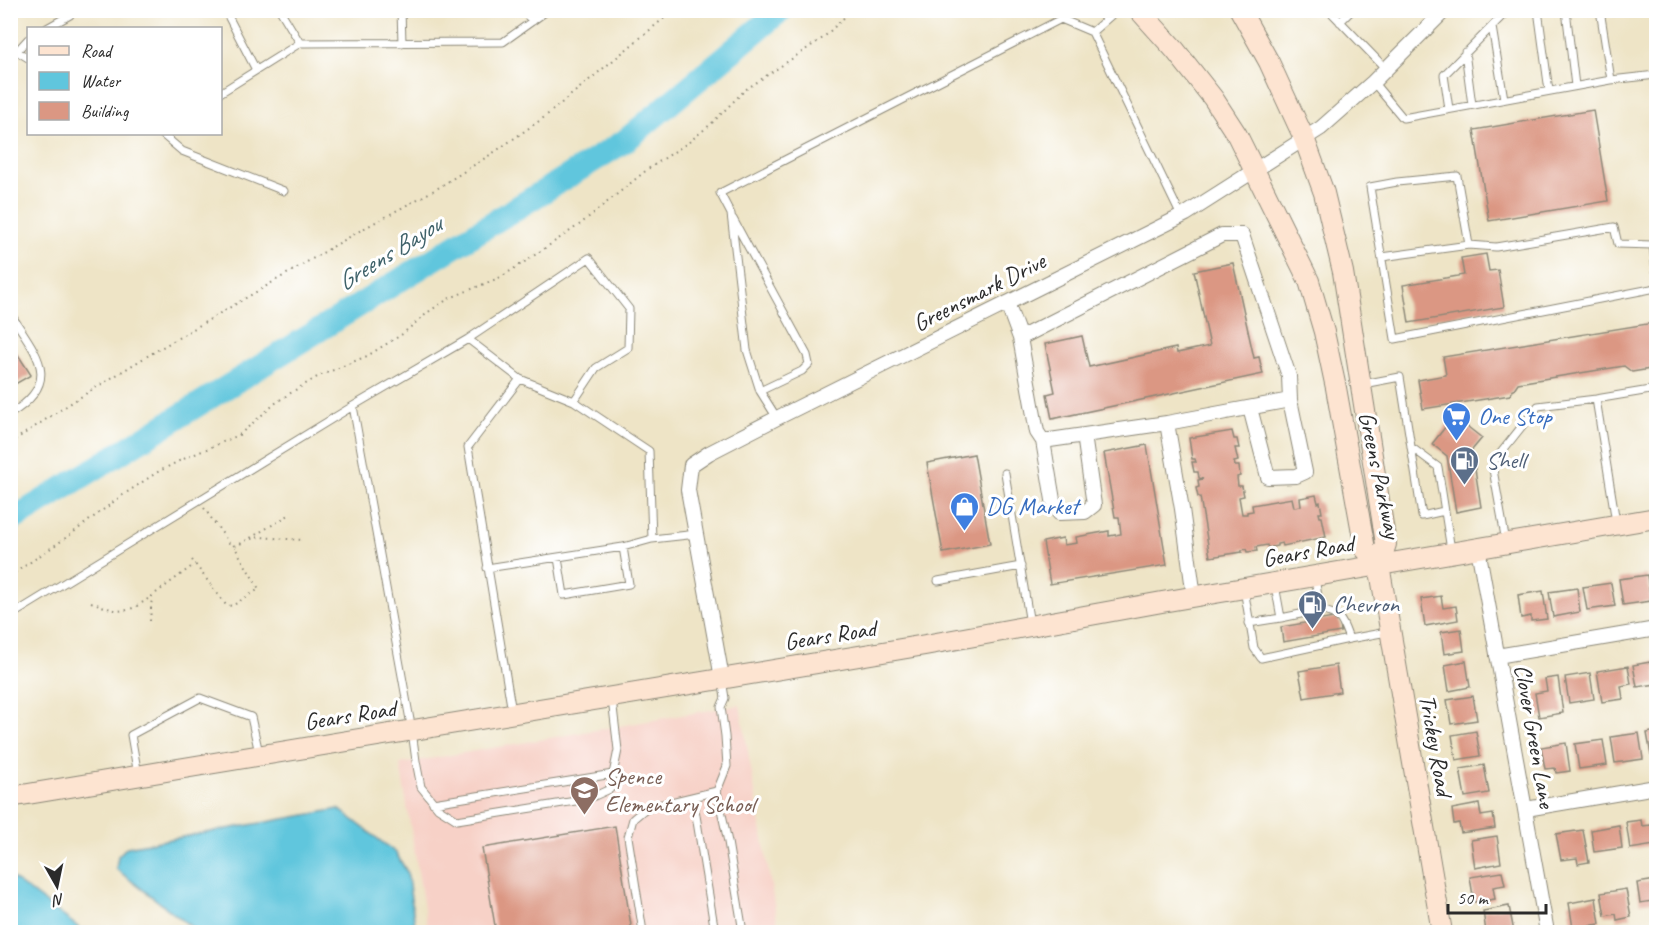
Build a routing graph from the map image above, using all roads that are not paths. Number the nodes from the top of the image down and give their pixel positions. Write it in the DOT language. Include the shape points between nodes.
graph roads {
  1 [pos="225,10"];
  2 [pos="280,10"];
  3 [pos="401,10"];
  4 [pos="521,10"];
  5 [pos="548,10"];
  6 [pos="1117,10"];
  7 [pos="1139,10"];
  8 [pos="1240,10"];
  9 [pos="1329,10"];
  10 [pos="1352,10"];
  11 [pos="1445,10"];
  12 [pos="1508,10"];
  13 [pos="1538,10"];
  14 [pos="1566,10"];
  15 [pos="1600,10"];
  16 [pos="70,15"];
  17 [pos="533,21"];
  18 [pos="1340,22"];
  19 [pos="48,27"];
  20 [pos="1492,27"];
  21 [pos="1092,32"];
  22 [pos="27,40"];
  23 [pos="402,43"];
  24 [pos="300,44"];
  25 [pos="14,49"];
  26 [pos="1465,52"];
  27 [pos="27,57"];
  28 [pos="1386,69"];
  29 [pos="256,70"];
  30 [pos="1656,75"];
  31 [pos="1611,80"];
  32 [pos="1373,82"];
  33 [pos="1575,86"];
  34 [pos="1549,91"];
  35 [pos="222,92"];
  36 [pos="1504,99"];
  37 [pos="1472,105"];
  38 [pos="1449,109"];
  39 [pos="167,135"];
  40 [pos="1304,138"];
  41 [pos="1255,170"];
  42 [pos="284,191"];
  43 [pos="731,214"];
  44 [pos="1181,216"];
  45 [pos="1655,244"];
  46 [pos="1469,245"];
  47 [pos="1382,257"];
  48 [pos="1656,271"];
  49 [pos="1656,288"];
  50 [pos="1007,303"];
  51 [pos="10,313"];
  52 [pos="1020,338"];
  53 [pos="468,339"];
  54 [pos="520,379"];
  55 [pos="1360,384"];
  56 [pos="1336,388"];
  57 [pos="1656,389"];
  58 [pos="760,391"];
  59 [pos="1596,399"];
  60 [pos="1290,400"];
  61 [pos="574,401"];
  62 [pos="353,406"];
  63 [pos="1250,408"];
  64 [pos="10,414"];
  65 [pos="777,418"];
  66 [pos="1167,423"];
  67 [pos="1084,435"];
  68 [pos="1043,441"];
  69 [pos="1411,447"];
  70 [pos="1005,473"];
  71 [pos="1444,511"];
  72 [pos="1656,518"];
  73 [pos="1617,525"];
  74 [pos="697,534"];
  75 [pos="652,539"];
  76 [pos="1507,543"];
  77 [pos="623,547"];
  78 [pos="1478,548"];
  79 [pos="1451,552"];
  80 [pos="558,558"];
  81 [pos="1021,566"];
  82 [pos="1379,566"];
  83 [pos="487,568"];
  84 [pos="1314,576"];
  85 [pos="938,581"];
  86 [pos="1274,583"];
  87 [pos="1244,588"];
  88 [pos="1194,597"];
  89 [pos="1320,610"];
  90 [pos="10,616"];
  91 [pos="1281,618"];
  92 [pos="1249,623"];
  93 [pos="1031,626"];
  94 [pos="1656,629"];
  95 [pos="1390,631"];
  96 [pos="1349,639"];
  97 [pos="1497,656"];
  98 [pos="722,678"];
  99 [pos="612,697"];
  100 [pos="512,714"];
  101 [pos="412,731"];
  102 [pos="260,756"];
  103 [pos="613,774"];
  104 [pos="138,776"];
  105 [pos="1656,787"];
  106 [pos="717,791"];
  107 [pos="10,797"];
  108 [pos="693,797"];
  109 [pos="434,803"];
  110 [pos="1526,809"];
  111 [pos="643,933"];
  112 [pos="715,933"];
  113 [pos="743,933"];
  114 [pos="1442,933"];
  115 [pos="1547,933"];
  1 -- 29 [label="lane"];
  2 -- 24 [label="lane"];
  3 -- 23 [label="lane"];
  4 -- 17 [label="lane"];
  5 -- 17 [label="lane"];
  6 -- 21 [label="lane"];
  7 -- 41 [label="main road, Greens Parkway" via="1213,98"];
  8 -- 40 [label="main road, Greens Parkway"];
  9 -- 18 [label="lane"];
  10 -- 18 [label="lane"];
  11 -- 28 [label="street, Greensmark Drive"];
  12 -- 20 [label="lane"];
  13 -- 34 [label="lane"];
  14 -- 33 [label="lane"];
  15 -- 31 [label="lane"];
  16 -- 19 [label="lane"];
  17 -- 23 [label="lane" via="503,42"];
  18 -- 28 [label="lane"];
  20 -- 26 [label="lane"];
  20 -- 36 [label="lane"];
  21 -- 43 [label="lane" via="1061,19 720,193"];
  21 -- 44 [label="lane"];
  22 -- 25 [label="lane"];
  23 -- 24 [label="lane"];
  24 -- 29 [label="lane"];
  25 -- 27 [label="lane"];
  26 -- 37 [label="lane"];
  26 -- 38 [label="lane" via="1444,75"];
  28 -- 32 [label="street, Greensmark Drive"];
  29 -- 35 [label="lane"];
  30 -- 31 [label="lane"];
  31 -- 33 [label="lane"];
  32 -- 38 [label="lane" via="1403,118"];
  32 -- 40 [label="street, Greensmark Drive"];
  33 -- 34 [label="lane"];
  34 -- 36 [label="lane"];
  36 -- 37 [label="lane"];
  37 -- 38 [label="lane"];
  39 -- 42 [label="lane" via="182,151"];
  40 -- 41 [label="street, Greensmark Drive"];
  40 -- 55 [label="main road, Greens Parkway" via="1324,193 1343,272"];
  41 -- 44 [label="street, Greensmark Drive"];
  41 -- 56 [label="main road, Greens Parkway" via="1309,281"];
  43 -- 58 [label="lane" via="747,350"];
  43 -- 58 [label="lane" via="809,364"];
  44 -- 50 [label="street, Greensmark Drive"];
  45 -- 46 [label="lane" via="1618,244 1614,227 1496,246"];
  45 -- 48 [label="lane"];
  46 -- 47 [label="lane"];
  46 -- 47 [label="lane" via="1457,176 1397,182 1370,187"];
  47 -- 49 [label="lane" via="1395,339"];
  50 -- 52 [label="street"];
  50 -- 65 [label="street, Greensmark Drive"];
  51 -- 64 [label="lane" via="42,367 36,395"];
  52 -- 60 [label="street" via="1222,235 1242,235 1289,376"];
  52 -- 68 [label="street" via="1037,432"];
  53 -- 54 [label="lane"];
  53 -- 61 [label="lane" via="589,258 630,309 628,348 596,368"];
  53 -- 62 [label="lane"];
  54 -- 61 [label="lane"];
  54 -- 83 [label="lane" via="468,447"];
  55 -- 56 [label="main road"];
  55 -- 69 [label="lane" via="1400,377"];
  55 -- 82 [label="main road, Greens Parkway" via="1386,544"];
  56 -- 82 [label="main road, Greens Parkway" via="1365,549"];
  57 -- 59 [label="lane"];
  58 -- 65 [label="lane"];
  59 -- 73 [label="lane"];
  59 -- 76 [label="lane" via="1538,406 1492,464"];
  60 -- 63 [label="street"];
  60 -- 63 [label="street" via="1305,472 1296,476 1268,477"];
  61 -- 75 [label="lane" via="649,451"];
  62 -- 90 [label="lane"];
  62 -- 101 [label="lane"];
  63 -- 66 [label="street"];
  65 -- 74 [label="street, Greensmark Drive" via="691,465 688,490"];
  66 -- 67 [label="street"];
  66 -- 88 [label="street"];
  67 -- 68 [label="street"];
  67 -- 68 [label="street" via="1094,505 1085,512 1059,513 1053,500"];
  69 -- 71 [label="lane" via="1438,467"];
  69 -- 71 [label="lane" via="1422,516"];
  70 -- 81 [label="lane"];
  71 -- 79 [label="lane"];
  72 -- 73 [label="main road, Gears Road"];
  73 -- 76 [label="main road, Gears Road"];
  74 -- 75 [label="lane"];
  74 -- 98 [label="street, Greensmark Drive"];
  75 -- 77 [label="lane"];
  76 -- 78 [label="main road, Gears Road"];
  77 -- 80 [label="lane"];
  77 -- 80 [label="lane" via="629,584 564,595"];
  78 -- 79 [label="main road, Gears Road"];
  78 -- 97 [label="street, Clover Green Lane"];
  79 -- 82 [label="main road, Gears Road"];
  80 -- 83 [label="lane"];
  81 -- 85 [label="lane"];
  81 -- 93 [label="lane"];
  82 -- 84 [label="main road, Gears Road"];
  82 -- 95 [label="main road, Trickey Road"];
  83 -- 100 [label="lane"];
  84 -- 86 [label="main road, Gears Road"];
  84 -- 89 [label="lane"];
  86 -- 87 [label="main road, Gears Road"];
  86 -- 91 [label="lane"];
  87 -- 88 [label="main road, Gears Road"];
  87 -- 92 [label="lane"];
  88 -- 93 [label="main road, Gears Road"];
  89 -- 91 [label="lane"];
  89 -- 96 [label="lane" via="1341,618"];
  91 -- 92 [label="lane"];
  92 -- 96 [label="lane" via="1254,648 1261,658"];
  93 -- 98 [label="main road, Gears Road"];
  94 -- 97 [label="street"];
  95 -- 96 [label="lane"];
  95 -- 114 [label="main road, Trickey Road"];
  97 -- 110 [label="street, Clover Green Lane"];
  98 -- 99 [label="main road, Gears Road"];
  98 -- 106 [label="lane" via="727,766"];
  99 -- 100 [label="main road, Gears Road"];
  99 -- 103 [label="lane" via="618,750"];
  100 -- 101 [label="main road, Gears Road"];
  101 -- 102 [label="main road, Gears Road"];
  101 -- 109 [label="lane" via="422,788"];
  102 -- 104 [label="main road, Gears Road"];
  102 -- 104 [label="lane" via="251,717 200,698 131,735"];
  103 -- 109 [label="lane"];
  103 -- 109 [label="lane" via="610,789 588,800 457,820"];
  104 -- 107 [label="main road, Gears Road"];
  105 -- 110 [label="street"];
  106 -- 108 [label="lane"];
  106 -- 113 [label="lane"];
  108 -- 111 [label="lane" via="646,808 633,819 628,837"];
  108 -- 112 [label="lane"];
  110 -- 115 [label="street, Clover Green Lane"];
}
